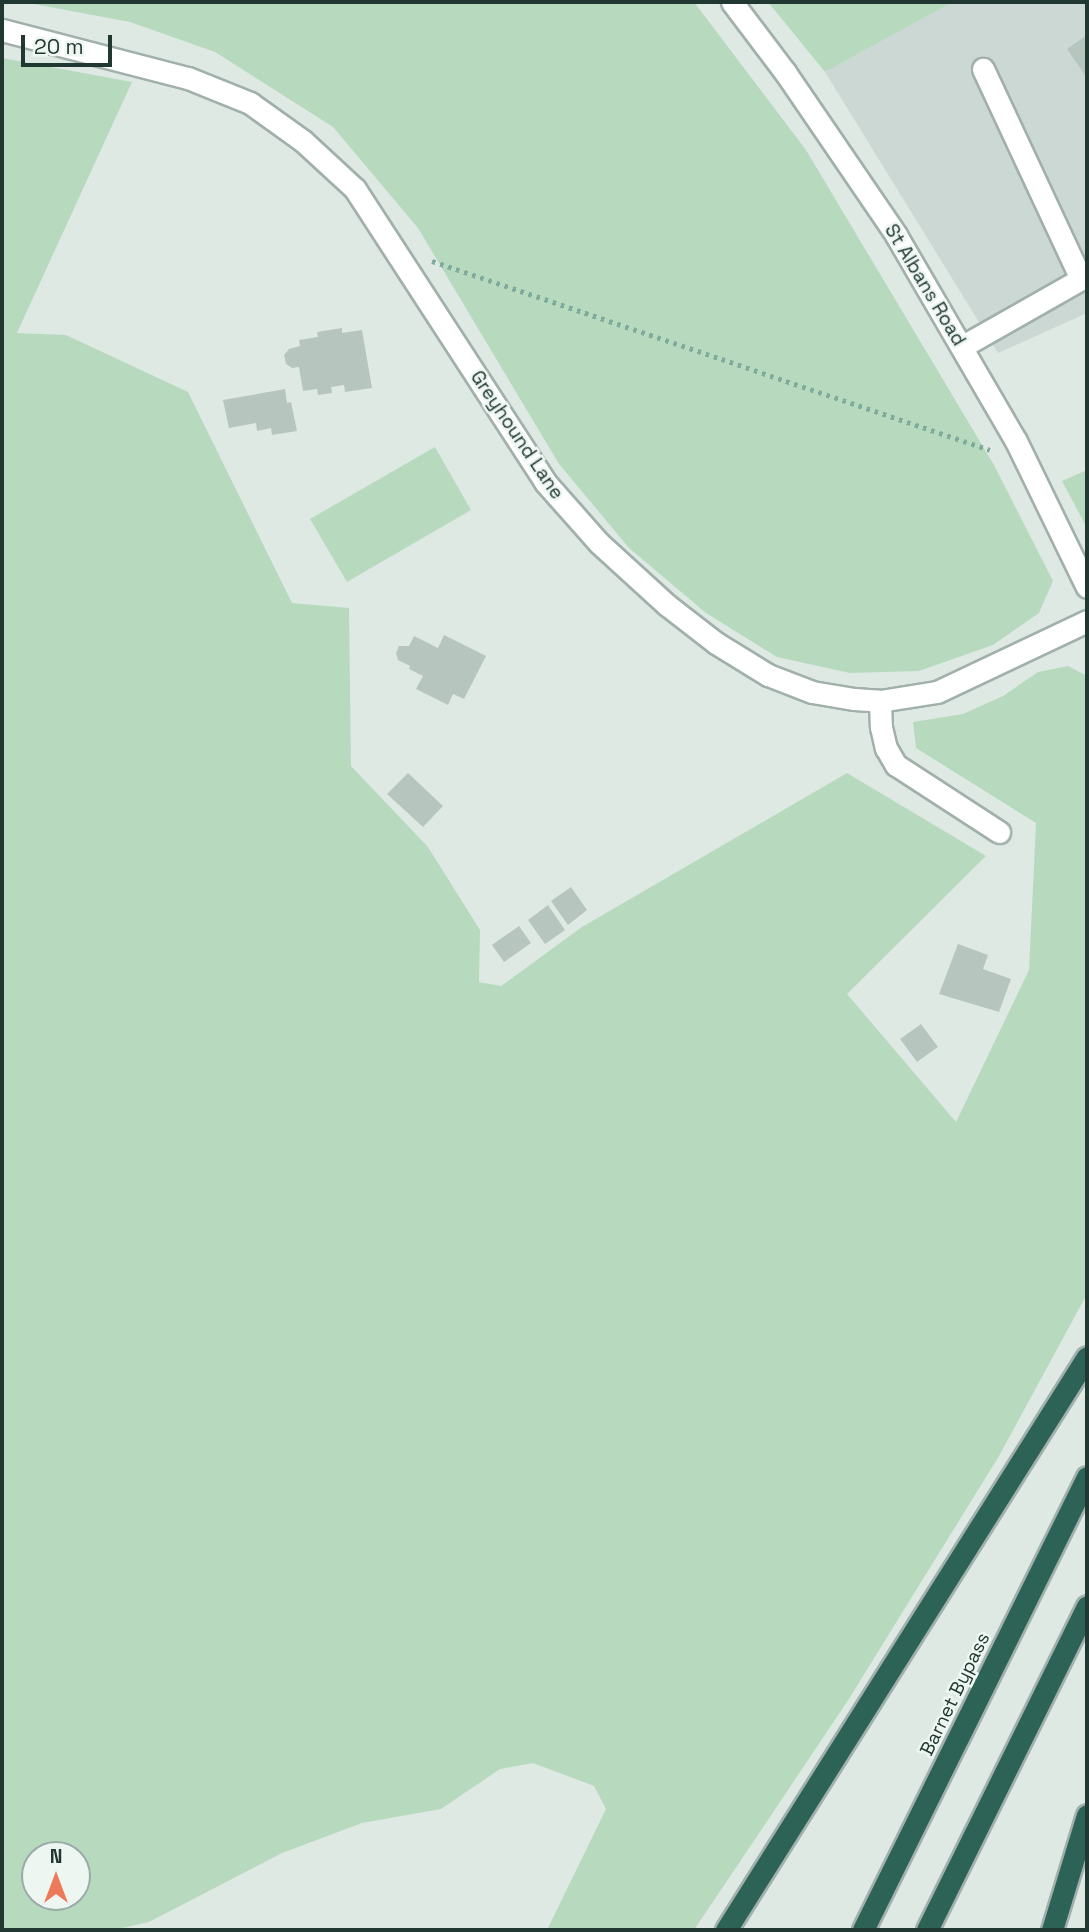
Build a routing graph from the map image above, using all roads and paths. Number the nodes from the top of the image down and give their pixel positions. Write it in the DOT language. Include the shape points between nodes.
graph roads {
  1 [pos="732,2"];
  2 [pos="2,30"];
  3 [pos="983,69"];
  4 [pos="403,261"];
  5 [pos="962,346"];
  6 [pos="1016,441"];
  7 [pos="1087,587"];
  8 [pos="1087,621"];
  9 [pos="880,701"];
  10 [pos="999,832"];
  11 [pos="1087,1357"];
  12 [pos="1087,1477"];
  13 [pos="1087,1606"];
  14 [pos="1087,1815"];
  15 [pos="726,1930"];
  16 [pos="863,1930"];
  17 [pos="927,1930"];
  18 [pos="1052,1930"];
  1 -- 5 [label="street, St Albans Road" via="896,235"];
  2 -- 4 [label="street, Greyhound Lane" via="188,78 250,103 303,141 355,189"];
  3 -- 5 [label="street" via="1081,279"];
  4 -- 6 [label="path" via="438,261 995,451"];
  4 -- 9 [label="street, Greyhound Lane" via="545,482 608,552 716,643 768,675 812,692"];
  5 -- 6 [label="street, St Albans Road"];
  6 -- 7 [label="street, St Albans Road"];
  8 -- 9 [label="street, Greyhound Lane" via="937,692"];
  9 -- 10 [label="street" via="881,727 895,765"];
  11 -- 15 [label="highway"];
  12 -- 16 [label="highway, Barnet Bypass"];
  13 -- 17 [label="highway"];
  14 -- 18 [label="highway"];
}
